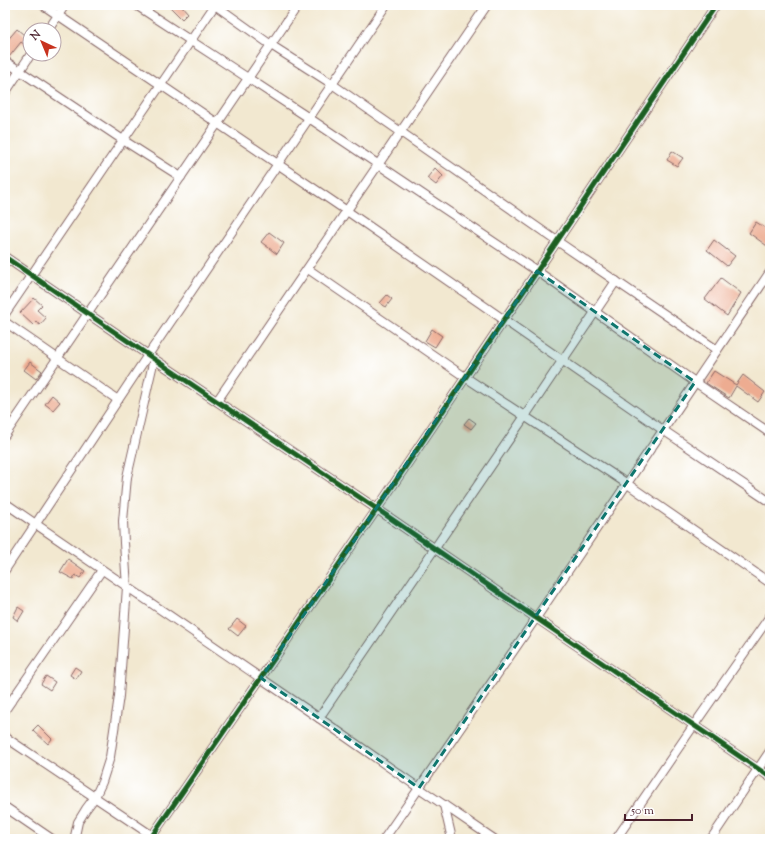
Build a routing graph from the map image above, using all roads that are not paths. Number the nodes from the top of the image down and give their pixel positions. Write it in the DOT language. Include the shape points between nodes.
graph roads {
  1 [pos="43,5"];
  2 [pos="65,5"];
  3 [pos="136,5"];
  4 [pos="215,5"];
  5 [pos="298,5"];
  6 [pos="386,5"];
  7 [pos="487,5"];
  8 [pos="716,5"];
  9 [pos="58,15"];
  10 [pos="53,22"];
  11 [pos="191,40"];
  12 [pos="271,45"];
  13 [pos="5,62"];
  14 [pos="26,62"];
  15 [pos="20,72"];
  16 [pos="249,77"];
  17 [pos="332,84"];
  18 [pos="161,85"];
  19 [pos="5,93"];
  20 [pos="309,118"];
  21 [pos="218,124"];
  22 [pos="401,132"];
  23 [pos="123,140"];
  24 [pos="278,164"];
  25 [pos="379,165"];
  26 [pos="181,177"];
  27 [pos="347,211"];
  28 [pos="557,241"];
  29 [pos="5,257"];
  30 [pos="308,269"];
  31 [pos="536,271"];
  32 [pos="770,272"];
  33 [pos="31,275"];
  34 [pos="616,281"];
  35 [pos="595,312"];
  36 [pos="5,314"];
  37 [pos="88,314"];
  38 [pos="504,319"];
  39 [pos="5,322"];
  40 [pos="717,350"];
  41 [pos="151,357"];
  42 [pos="58,358"];
  43 [pos="563,360"];
  44 [pos="465,377"];
  45 [pos="695,382"];
  46 [pos="118,400"];
  47 [pos="217,402"];
  48 [pos="525,416"];
  49 [pos="662,430"];
  50 [pos="770,433"];
  51 [pos="5,435"];
  52 [pos="626,483"];
  53 [pos="770,502"];
  54 [pos="5,503"];
  55 [pos="377,509"];
  56 [pos="36,524"];
  57 [pos="435,548"];
  58 [pos="5,570"];
  59 [pos="102,570"];
  60 [pos="770,583"];
  61 [pos="127,587"];
  62 [pos="770,616"];
  63 [pos="536,618"];
  64 [pos="261,678"];
  65 [pos="5,710"];
  66 [pos="320,718"];
  67 [pos="694,725"];
  68 [pos="5,737"];
  69 [pos="770,751"];
  70 [pos="758,768"];
  71 [pos="770,777"];
  72 [pos="419,788"];
  73 [pos="95,797"];
  74 [pos="444,805"];
  75 [pos="5,807"];
  76 [pos="153,838"];
  77 [pos="52,839"];
  78 [pos="75,839"];
  79 [pos="384,839"];
  80 [pos="452,839"];
  81 [pos="494,839"];
  82 [pos="616,839"];
  83 [pos="711,839"];
  1 -- 9 [label="street"];
  2 -- 9 [label="street"];
  3 -- 11 [label="street"];
  4 -- 11 [label="street"];
  4 -- 12 [label="street"];
  5 -- 12 [label="street"];
  6 -- 17 [label="street"];
  7 -- 22 [label="street"];
  8 -- 28 [label="street"];
  9 -- 10 [label="street"];
  9 -- 18 [label="street"];
  11 -- 16 [label="street"];
  11 -- 18 [label="street"];
  12 -- 16 [label="street"];
  12 -- 17 [label="street"];
  13 -- 15 [label="street"];
  14 -- 15 [label="street"];
  15 -- 19 [label="street"];
  15 -- 23 [label="street"];
  16 -- 20 [label="street"];
  16 -- 21 [label="street"];
  17 -- 20 [label="street"];
  17 -- 22 [label="street"];
  18 -- 21 [label="street"];
  18 -- 23 [label="street"];
  20 -- 24 [label="street"];
  20 -- 25 [label="street"];
  21 -- 24 [label="street"];
  21 -- 26 [label="street"];
  22 -- 25 [label="street"];
  22 -- 28 [label="street"];
  23 -- 26 [label="street"];
  23 -- 33 [label="street"];
  24 -- 27 [label="street"];
  24 -- 41 [label="street"];
  25 -- 27 [label="street"];
  25 -- 31 [label="street"];
  26 -- 37 [label="street"];
  27 -- 30 [label="street"];
  27 -- 38 [label="street"];
  28 -- 31 [label="street"];
  28 -- 34 [label="street"];
  29 -- 33 [label="street"];
  30 -- 44 [label="street"];
  30 -- 47 [label="street"];
  31 -- 35 [label="street"];
  31 -- 38 [label="street"];
  32 -- 40 [label="street"];
  33 -- 36 [label="street"];
  33 -- 37 [label="street"];
  34 -- 35 [label="street"];
  34 -- 40 [label="street"];
  35 -- 43 [label="street"];
  35 -- 45 [label="street"];
  37 -- 41 [label="street"];
  37 -- 42 [label="street"];
  38 -- 43 [label="street"];
  38 -- 44 [label="street"];
  39 -- 42 [label="street"];
  40 -- 45 [label="street"];
  41 -- 46 [label="street"];
  41 -- 47 [label="street"];
  41 -- 61 [label="street" via="149,386 127,477 123,521"];
  42 -- 46 [label="street"];
  42 -- 51 [label="street"];
  43 -- 48 [label="street"];
  43 -- 49 [label="street"];
  44 -- 48 [label="street"];
  44 -- 55 [label="street"];
  45 -- 49 [label="street"];
  45 -- 50 [label="street"];
  46 -- 56 [label="street"];
  47 -- 55 [label="street"];
  48 -- 52 [label="street"];
  48 -- 57 [label="street"];
  49 -- 52 [label="street"];
  49 -- 53 [label="street"];
  52 -- 60 [label="street"];
  52 -- 63 [label="street"];
  54 -- 56 [label="street"];
  55 -- 57 [label="street"];
  55 -- 64 [label="street"];
  56 -- 58 [label="street"];
  56 -- 59 [label="street"];
  57 -- 63 [label="street"];
  57 -- 66 [label="street"];
  59 -- 61 [label="street"];
  59 -- 65 [label="street"];
  61 -- 64 [label="street"];
  61 -- 73 [label="street" via="119,696 110,757"];
  62 -- 67 [label="street"];
  63 -- 67 [label="street"];
  63 -- 72 [label="street"];
  64 -- 66 [label="street"];
  64 -- 76 [label="street"];
  66 -- 72 [label="street"];
  67 -- 70 [label="street"];
  67 -- 82 [label="street"];
  68 -- 73 [label="street"];
  69 -- 70 [label="street"];
  70 -- 71 [label="street"];
  70 -- 83 [label="street"];
  72 -- 74 [label="street"];
  72 -- 79 [label="street"];
  73 -- 76 [label="street"];
  73 -- 78 [label="street" via="78,822"];
  74 -- 80 [label="street"];
  74 -- 81 [label="street"];
  75 -- 77 [label="street"];
}
